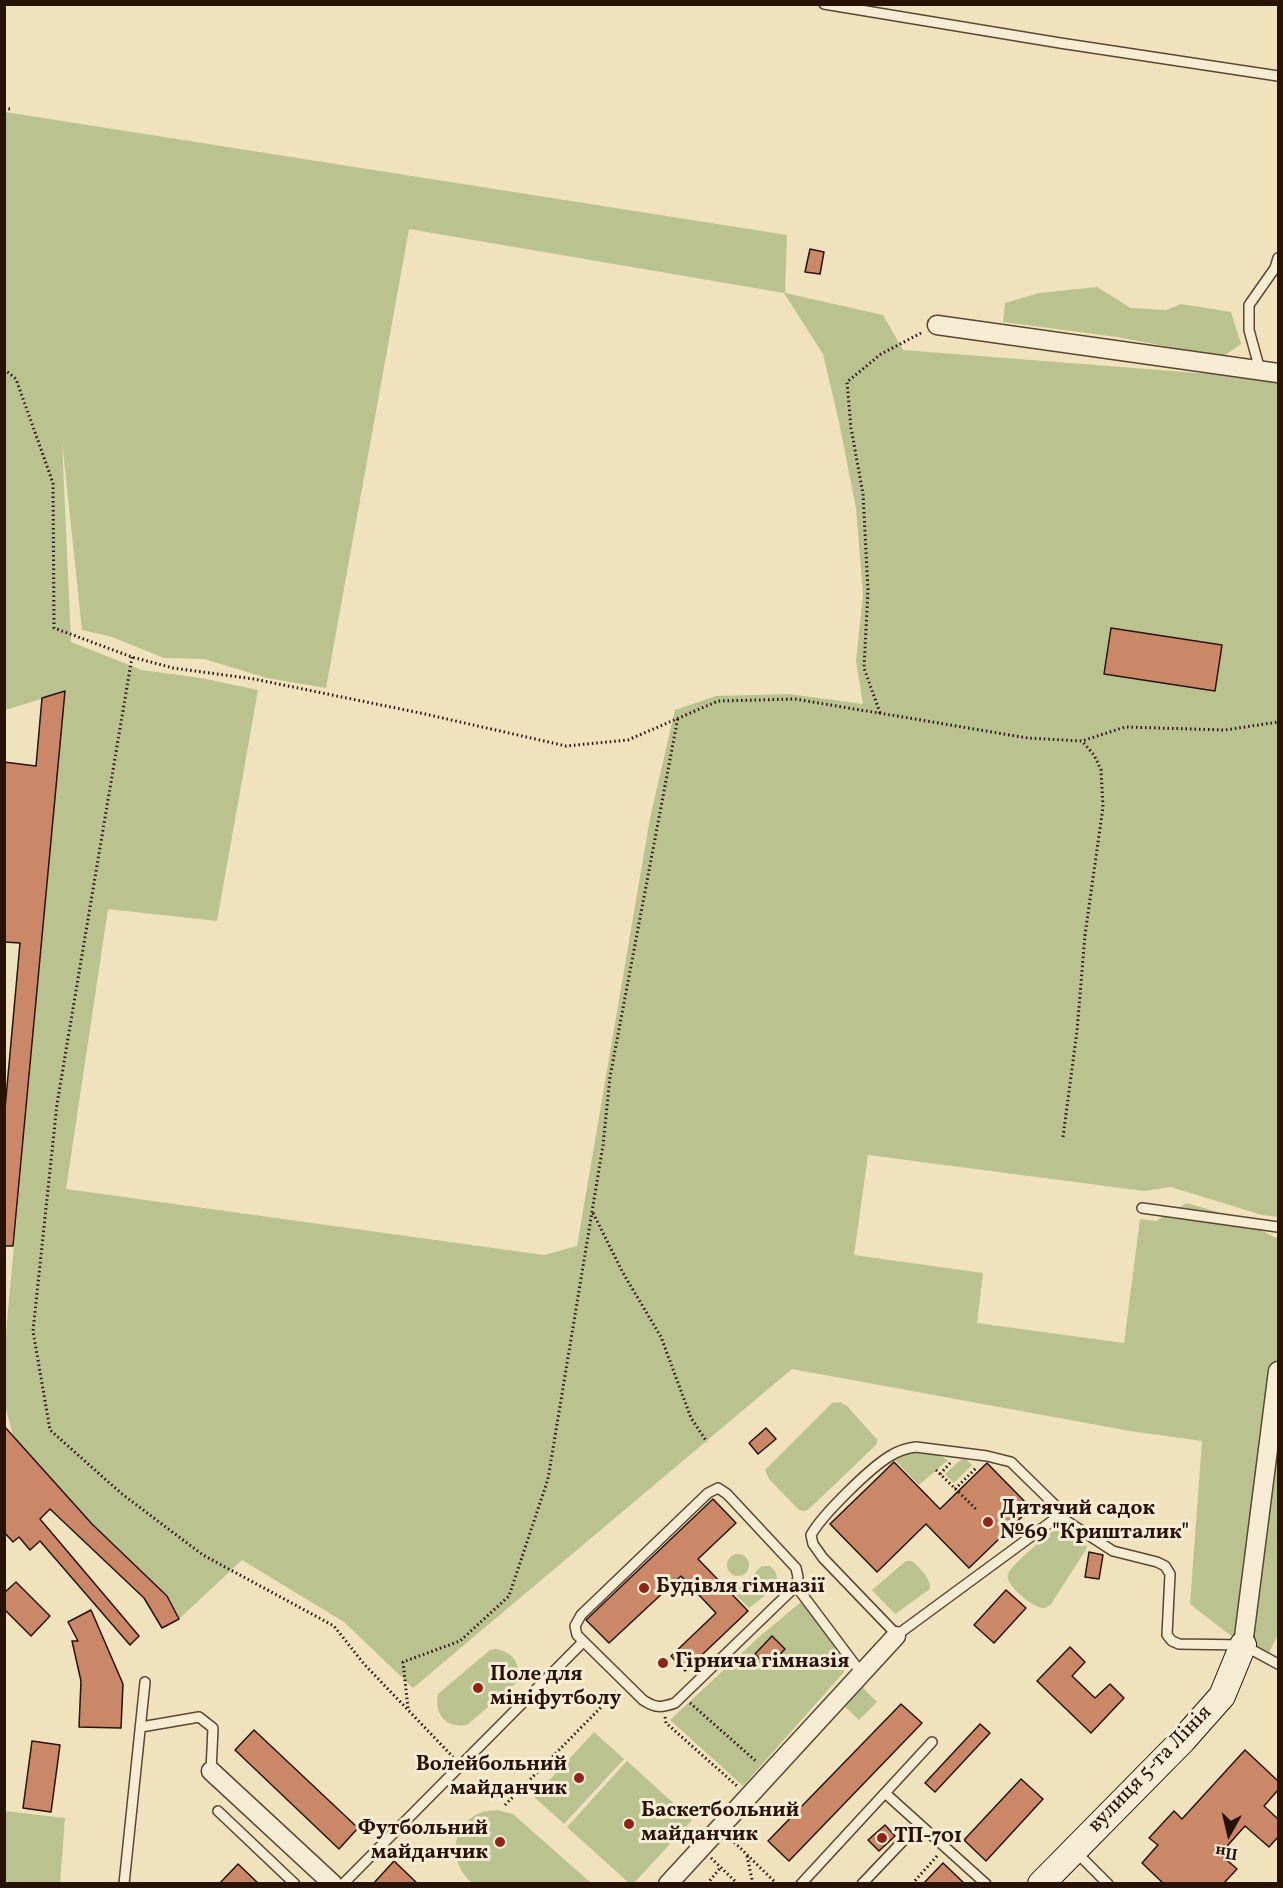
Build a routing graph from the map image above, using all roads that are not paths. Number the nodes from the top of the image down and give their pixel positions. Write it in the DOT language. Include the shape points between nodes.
graph roads {
  1 [pos="824,4"];
  2 [pos="1278,76"];
  3 [pos="1278,258"];
  4 [pos="937,325"];
  5 [pos="1260,370"];
  6 [pos="1278,373"];
  7 [pos="1142,1208"];
  8 [pos="1278,1227"];
  9 [pos="1278,1371"];
  10 [pos="1059,1516"];
  11 [pos="796,1586"];
  12 [pos="897,1636"];
  13 [pos="583,1642"];
  14 [pos="1243,1645"];
  15 [pos="1278,1664"];
  16 [pos="862,1674"];
  17 [pos="145,1682"];
  18 [pos="141,1727"];
  19 [pos="932,1742"];
  20 [pos="211,1771"];
  21 [pos="885,1793"];
  22 [pos="218,1810"];
  23 [pos="919,1824"];
  24 [pos="1073,1850"];
  25 [pos="124,1884"];
  26 [pos="295,1884"];
  27 [pos="333,1884"];
  28 [pos="343,1884"];
  29 [pos="668,1884"];
  30 [pos="801,1884"];
  31 [pos="862,1884"];
  32 [pos="986,1884"];
  33 [pos="1041,1884"];
  34 [pos="1108,1884"];
  1 -- 2 [label="lane"];
  3 -- 5 [label="lane" via="1249,305 1249,330"];
  4 -- 5 [label="street"];
  5 -- 6 [label="street"];
  7 -- 8 [label="lane"];
  9 -- 14 [label="street"];
  10 -- 12 [label="lane"];
  10 -- 12 [label="lane" via="1063,1513 1011,1462 916,1447 891,1455 823,1518 811,1535 823,1558"];
  10 -- 14 [label="lane" via="1113,1551 1165,1566 1170,1574 1167,1635 1172,1641"];
  11 -- 13 [label="lane" via="675,1703 663,1707 653,1707 643,1700"];
  11 -- 13 [label="lane" via="796,1568 718,1488 581,1615 575,1626"];
  11 -- 16 [label="lane"];
  12 -- 16 [label="street"];
  13 -- 28 [label="lane"];
  14 -- 15 [label="lane"];
  14 -- 24 [label="street, вулиця 5-та Лінія" via="1222,1696"];
  16 -- 29 [label="street"];
  17 -- 18 [label="lane"];
  18 -- 20 [label="lane" via="199,1717 213,1728"];
  18 -- 25 [label="lane"];
  19 -- 21 [label="lane"];
  20 -- 27 [label="street"];
  21 -- 23 [label="lane"];
  21 -- 30 [label="lane"];
  22 -- 26 [label="lane"];
  23 -- 31 [label="lane"];
  23 -- 32 [label="lane"];
  24 -- 33 [label="street, вулиця 5-та Лінія"];
  24 -- 34 [label="lane"];
}
